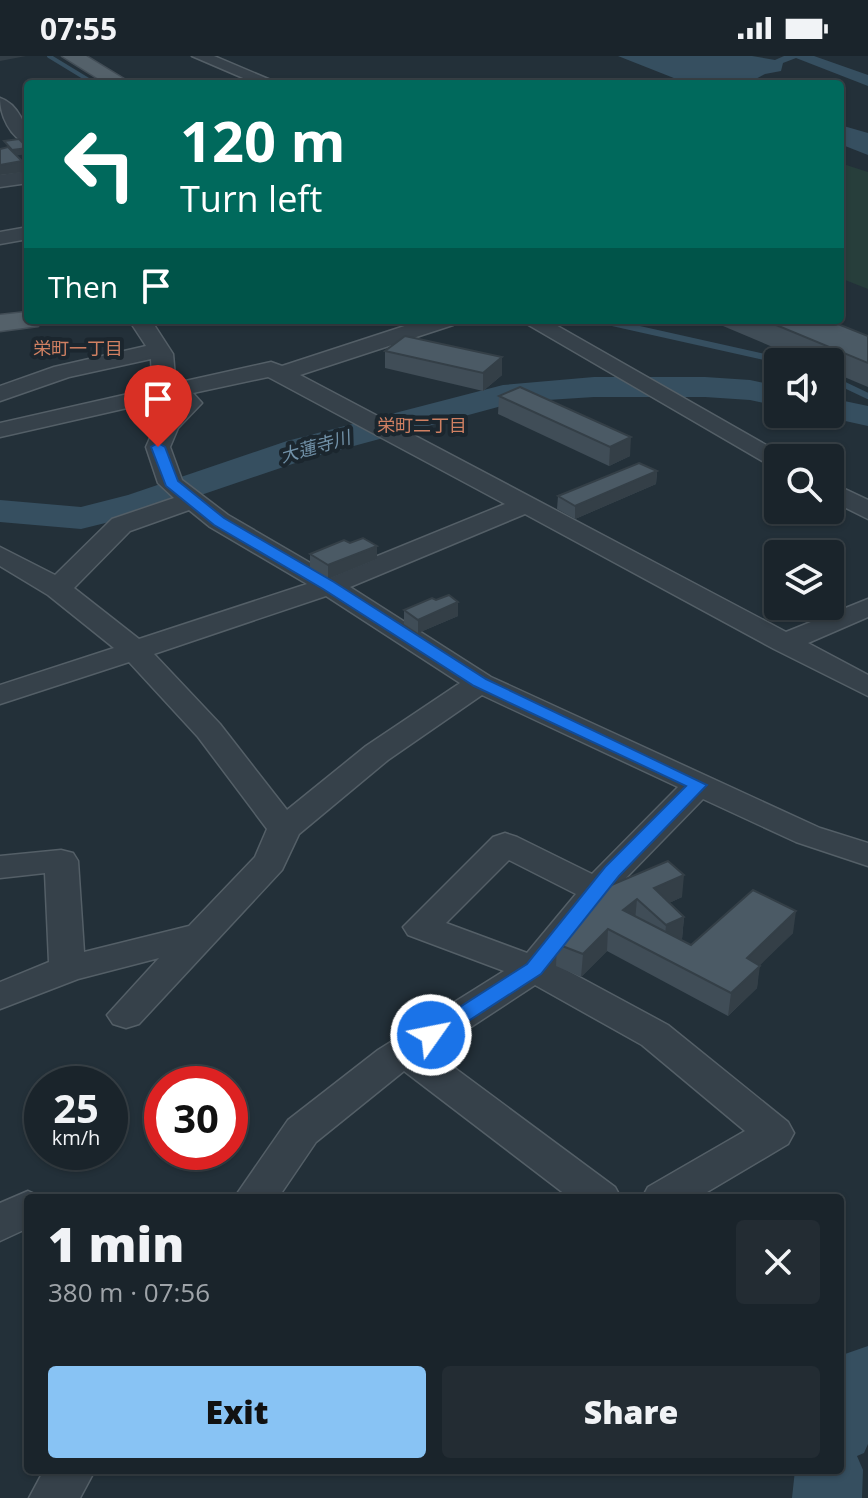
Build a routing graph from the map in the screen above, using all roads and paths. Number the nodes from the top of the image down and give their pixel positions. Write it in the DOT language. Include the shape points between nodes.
graph roads {
  1 [pos="72,56"];
  2 [pos="200,56"];
  3 [pos="249,75"];
  4 [pos="115,80"];
  5 [pos="230,80"];
  6 [pos="262,80"];
  7 [pos="0,103"];
  8 [pos="24,134"];
  9 [pos="24,139"];
  10 [pos="0,142"];
  11 [pos="24,178"];
  12 [pos="0,181"];
  13 [pos="24,234"];
  14 [pos="0,238"];
  15 [pos="24,320"];
  16 [pos="0,323"];
  17 [pos="143,324"];
  18 [pos="432,324"];
  19 [pos="538,324"];
  20 [pos="159,350"];
  21 [pos="275,372"];
  22 [pos="179,391"];
  23 [pos="0,394"];
  24 [pos="0,430"];
  25 [pos="764,452"];
  26 [pos="844,498"];
  27 [pos="192,500"];
  28 [pos="525,505"];
  29 [pos="868,511"];
  30 [pos="0,555"];
  31 [pos="329,586"];
  32 [pos="58,588"];
  33 [pos="868,607"];
  34 [pos="784,643"];
  35 [pos="136,651"];
  36 [pos="480,683"];
  37 [pos="868,687"];
  38 [pos="0,695"];
  39 [pos="698,785"];
  40 [pos="284,829"];
  41 [pos="868,855"];
  42 [pos="0,867"];
  43 [pos="596,890"];
  44 [pos="201,935"];
  45 [pos="67,969"];
  46 [pos="534,969"];
  47 [pos="0,996"];
  48 [pos="126,1015"];
  49 [pos="406,1052"];
  50 [pos="258,1194"];
  51 [pos="595,1194"];
  52 [pos="670,1194"];
  53 [pos="24,1209"];
  54 [pos="0,1224"];
  55 [pos="68,1474"];
  56 [pos="53,1498"];
  1 -- 4 [label="main road"];
  2 -- 3 [label="street"];
  3 -- 5 [label="street"];
  3 -- 6 [label="street"];
  7 -- 8 [label="street"];
  9 -- 10 [label="street"];
  11 -- 12 [label="street"];
  13 -- 14 [label="street"];
  15 -- 16 [label="main road"];
  17 -- 20 [label="street"];
  18 -- 21 [label="street"];
  19 -- 25 [label="street"];
  20 -- 22 [label="street" via="164,379"];
  20 -- 23 [label="street" via="62,372"];
  21 -- 22 [label="street"];
  21 -- 28 [label="street"];
  22 -- 24 [label="street"];
  22 -- 27 [label="street" via="190,403 167,425 158,447 171,483"];
  26 -- 29 [label="street"];
  27 -- 31 [label="street"];
  27 -- 32 [label="street" via="121,525"];
  28 -- 31 [label="street"];
  28 -- 34 [label="street"];
  30 -- 32 [label="street"];
  31 -- 35 [label="street"];
  31 -- 36 [label="street"];
  32 -- 35 [label="street"];
  33 -- 34 [label="street"];
  34 -- 37 [label="street"];
  35 -- 38 [label="street"];
  35 -- 40 [label="street" via="231,753"];
  36 -- 39 [label="street"];
  36 -- 40 [label="street" via="377,753"];
  39 -- 41 [label="street" via="808,835"];
  39 -- 43 [label="street"];
  40 -- 44 [label="street" via="270,862"];
  42 -- 45 [label="street" via="61,861"];
  43 -- 46 [label="street"];
  43 -- 46 [label="street" via="505,844 421,927"];
  44 -- 45 [label="street"];
  44 -- 48 [label="street"];
  45 -- 47 [label="street"];
  46 -- 49 [label="street"];
  46 -- 52 [label="street" via="655,1035 774,1133"];
  49 -- 50 [label="street" via="302,1131"];
  49 -- 51 [label="street"];
  53 -- 54 [label="street"];
  55 -- 56 [label="street"];
}
